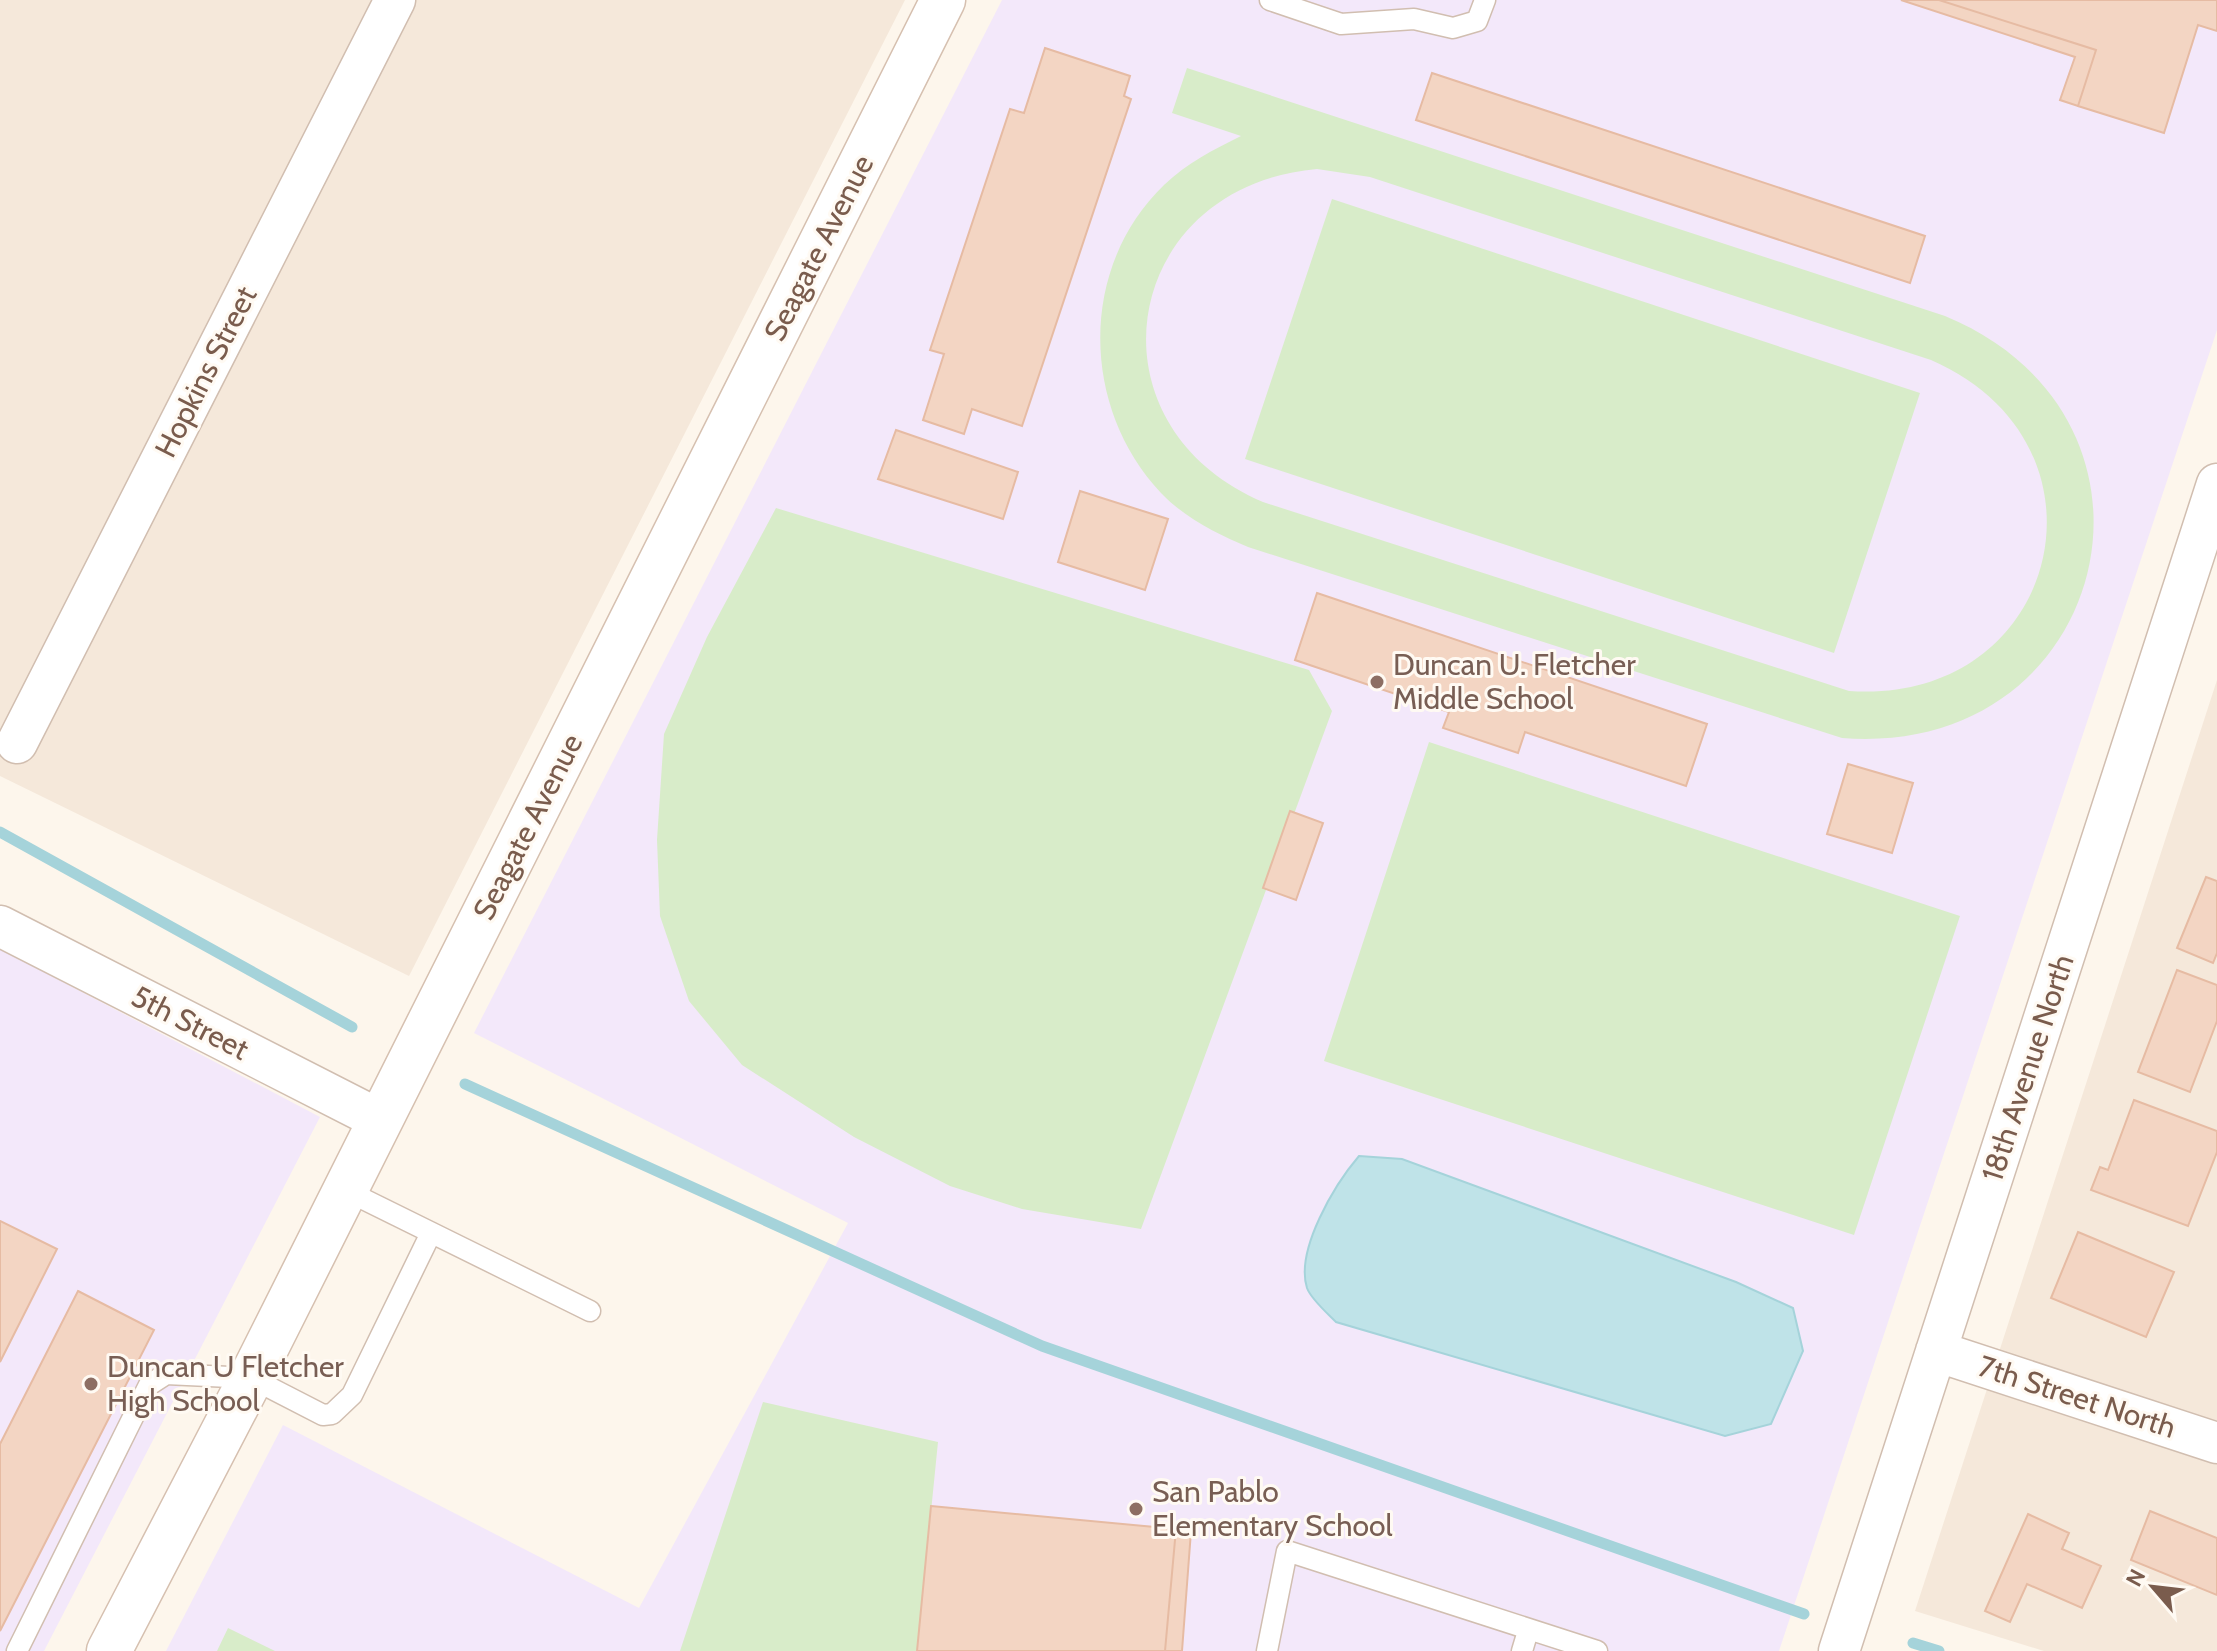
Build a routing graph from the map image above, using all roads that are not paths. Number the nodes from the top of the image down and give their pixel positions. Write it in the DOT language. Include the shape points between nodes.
graph roads {
  1 [pos="395,0"];
  2 [pos="943,0"];
  3 [pos="1270,0"];
  4 [pos="1485,0"];
  5 [pos="2217,484"];
  6 [pos="17,743"];
  7 [pos="0,926"];
  8 [pos="380,1120"];
  9 [pos="345,1190"];
  10 [pos="431,1233"];
  11 [pos="590,1311"];
  12 [pos="1936,1351"];
  13 [pos="251,1378"];
  14 [pos="2217,1443"];
  15 [pos="1525,1641"];
  16 [pos="17,1651"];
  17 [pos="109,1651"];
  18 [pos="1267,1651"];
  19 [pos="1597,1651"];
  20 [pos="1839,1651"];
  1 -- 6 [label="street, Hopkins Street"];
  2 -- 8 [label="street, Seagate Avenue"];
  3 -- 4 [label="lane" via="1341,24 1414,19 1453,28 1477,21"];
  5 -- 12 [label="street, 18th Avenue North"];
  7 -- 8 [label="street, 5th Street"];
  8 -- 9 [label="street, Seagate Avenue"];
  9 -- 10 [label="lane"];
  9 -- 13 [label="street, Seagate Avenue"];
  10 -- 11 [label="lane"];
  10 -- 13 [label="lane" via="345,1405 323,1415"];
  12 -- 14 [label="street, 7th Street North"];
  12 -- 20 [label="street, 18th Avenue North"];
  13 -- 16 [label="lane" via="166,1374 149,1385"];
  13 -- 17 [label="street, Seagate Avenue"];
  15 -- 18 [label="lane" via="1287,1551"];
  15 -- 19 [label="lane"];
}
